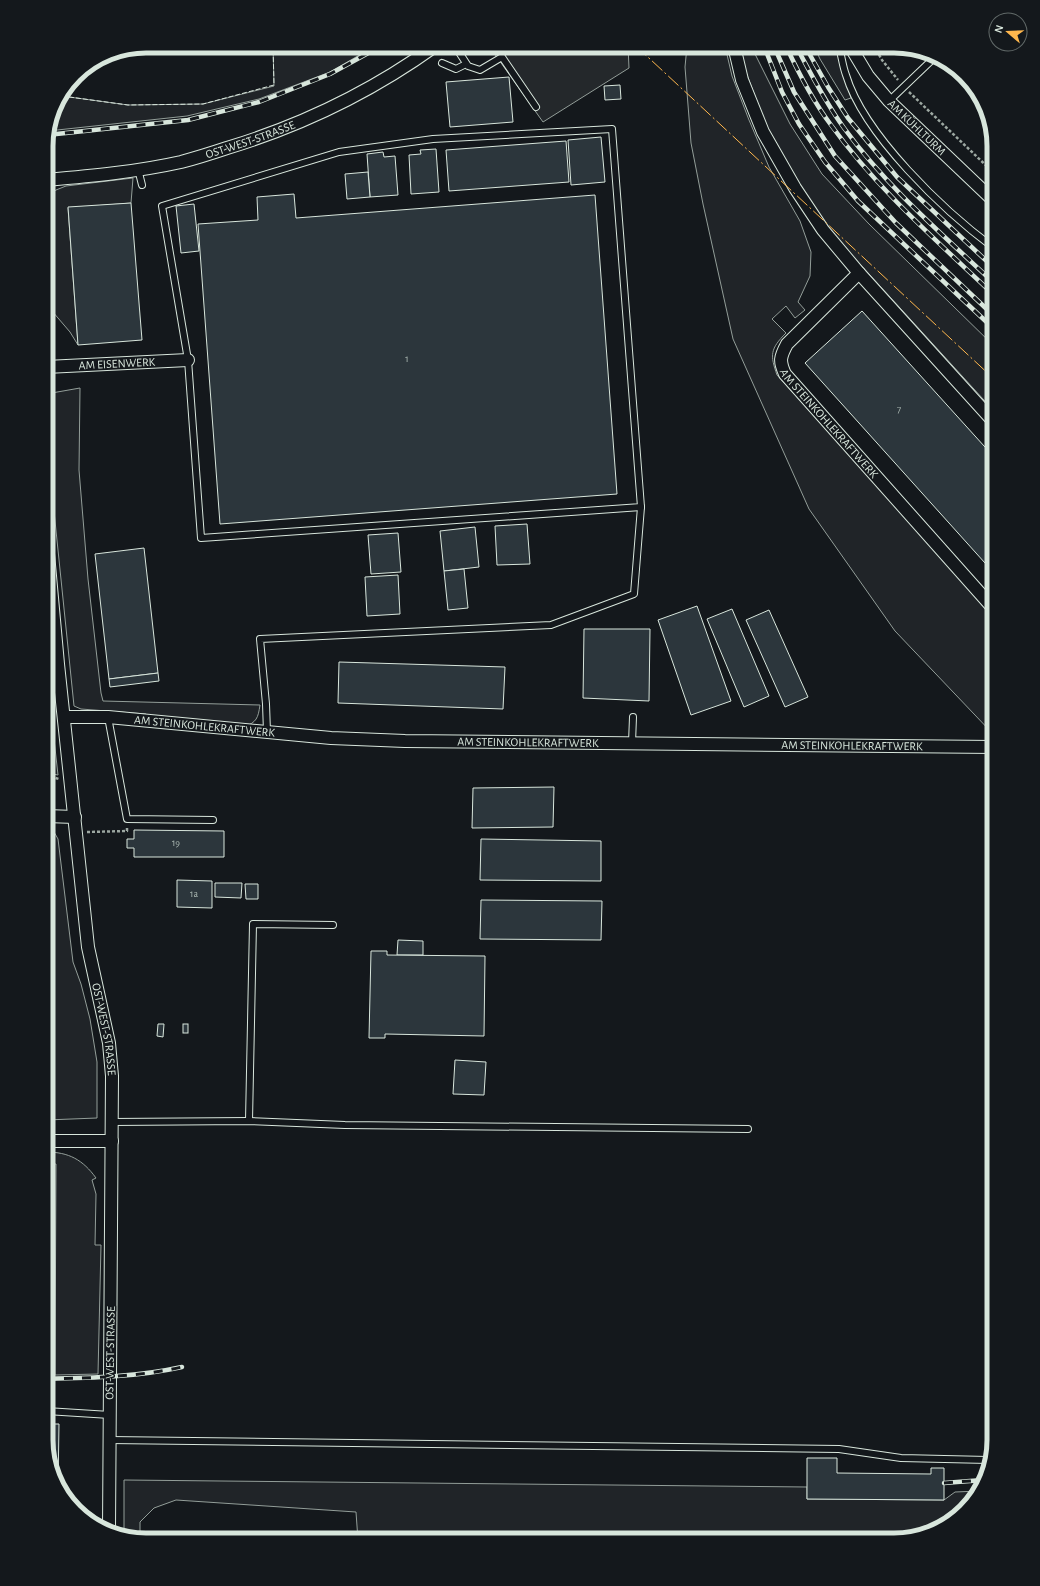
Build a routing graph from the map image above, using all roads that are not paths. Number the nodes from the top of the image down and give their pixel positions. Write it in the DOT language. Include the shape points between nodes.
graph roads {
  1 [pos="425,53"];
  2 [pos="459,53"];
  3 [pos="736,53"];
  4 [pos="840,53"];
  5 [pos="854,53"];
  6 [pos="931,61"];
  7 [pos="442,63"];
  8 [pos="466,64"];
  9 [pos="889,101"];
  10 [pos="536,107"];
  11 [pos="138,169"];
  12 [pos="53,179"];
  13 [pos="142,185"];
  14 [pos="987,194"];
  15 [pos="987,242"];
  16 [pos="859,273"];
  17 [pos="188,360"];
  18 [pos="53,367"];
  19 [pos="987,414"];
  20 [pos="641,507"];
  21 [pos="987,601"];
  22 [pos="53,668"];
  23 [pos="64,717"];
  24 [pos="108,717"];
  25 [pos="633,717"];
  26 [pos="267,732"];
  27 [pos="632,742"];
  28 [pos="987,747"];
  29 [pos="53,816"];
  30 [pos="75,816"];
  31 [pos="213,820"];
  32 [pos="333,925"];
  33 [pos="249,1121"];
  34 [pos="112,1122"];
  35 [pos="748,1129"];
  36 [pos="53,1141"];
  37 [pos="112,1141"];
  38 [pos="53,1411"];
  39 [pos="110,1414"];
  40 [pos="109,1440"];
  41 [pos="985,1460"];
  42 [pos="109,1525"];
  1 -- 11 [label="street, OST-WEST-STRASSE" via="348,100 248,142 182,162"];
  2 -- 8 [label="lane"];
  3 -- 16 [label="street" via="742,80 763,132 823,230"];
  4 -- 15 [label="lane" via="846,75 865,116 892,151 924,186"];
  5 -- 9 [label="street, AM KÜHLTURM" via="868,76"];
  6 -- 9 [label="lane"];
  7 -- 8 [label="lane" via="456,69"];
  8 -- 10 [label="lane" via="480,70 502,58"];
  9 -- 14 [label="street, AM KÜHLTURM"];
  11 -- 12 [label="street, OST-WEST-STRASSE"];
  11 -- 13 [label="lane"];
  16 -- 19 [label="street"];
  16 -- 21 [label="street, AM STEINKOHLEKRAFTWERK" via="787,344 781,364 785,374"];
  17 -- 18 [label="street, AM EISENWERK"];
  17 -- 20 [label="lane" via="201,538"];
  17 -- 20 [label="lane" via="162,206 339,152 433,139 612,129"];
  20 -- 26 [label="lane" via="634,594 551,625 260,639"];
  22 -- 23 [label="street, OST-WEST-STRASSE"];
  23 -- 24 [label="street, AM STEINKOHLEKRAFTWERK"];
  23 -- 30 [label="street, OST-WEST-STRASSE"];
  24 -- 26 [label="street, AM STEINKOHLEKRAFTWERK"];
  24 -- 31 [label="lane" via="127,819"];
  25 -- 27 [label="lane"];
  26 -- 27 [label="street, AM STEINKOHLEKRAFTWERK" via="405,741"];
  27 -- 28 [label="street, AM STEINKOHLEKRAFTWERK"];
  29 -- 30 [label="street"];
  30 -- 34 [label="street, OST-WEST-STRASSE" via="88,947 110,1043"];
  32 -- 33 [label="lane" via="253,924"];
  33 -- 34 [label="lane"];
  33 -- 35 [label="lane" via="345,1125"];
  34 -- 37 [label="street, OST-WEST-STRASSE"];
  36 -- 37 [label="street"];
  37 -- 39 [label="street, OST-WEST-STRASSE"];
  38 -- 39 [label="lane"];
  39 -- 40 [label="street, OST-WEST-STRASSE"];
  40 -- 41 [label="lane" via="839,1449 902,1458"];
  40 -- 42 [label="street, OST-WEST-STRASSE"];
}
